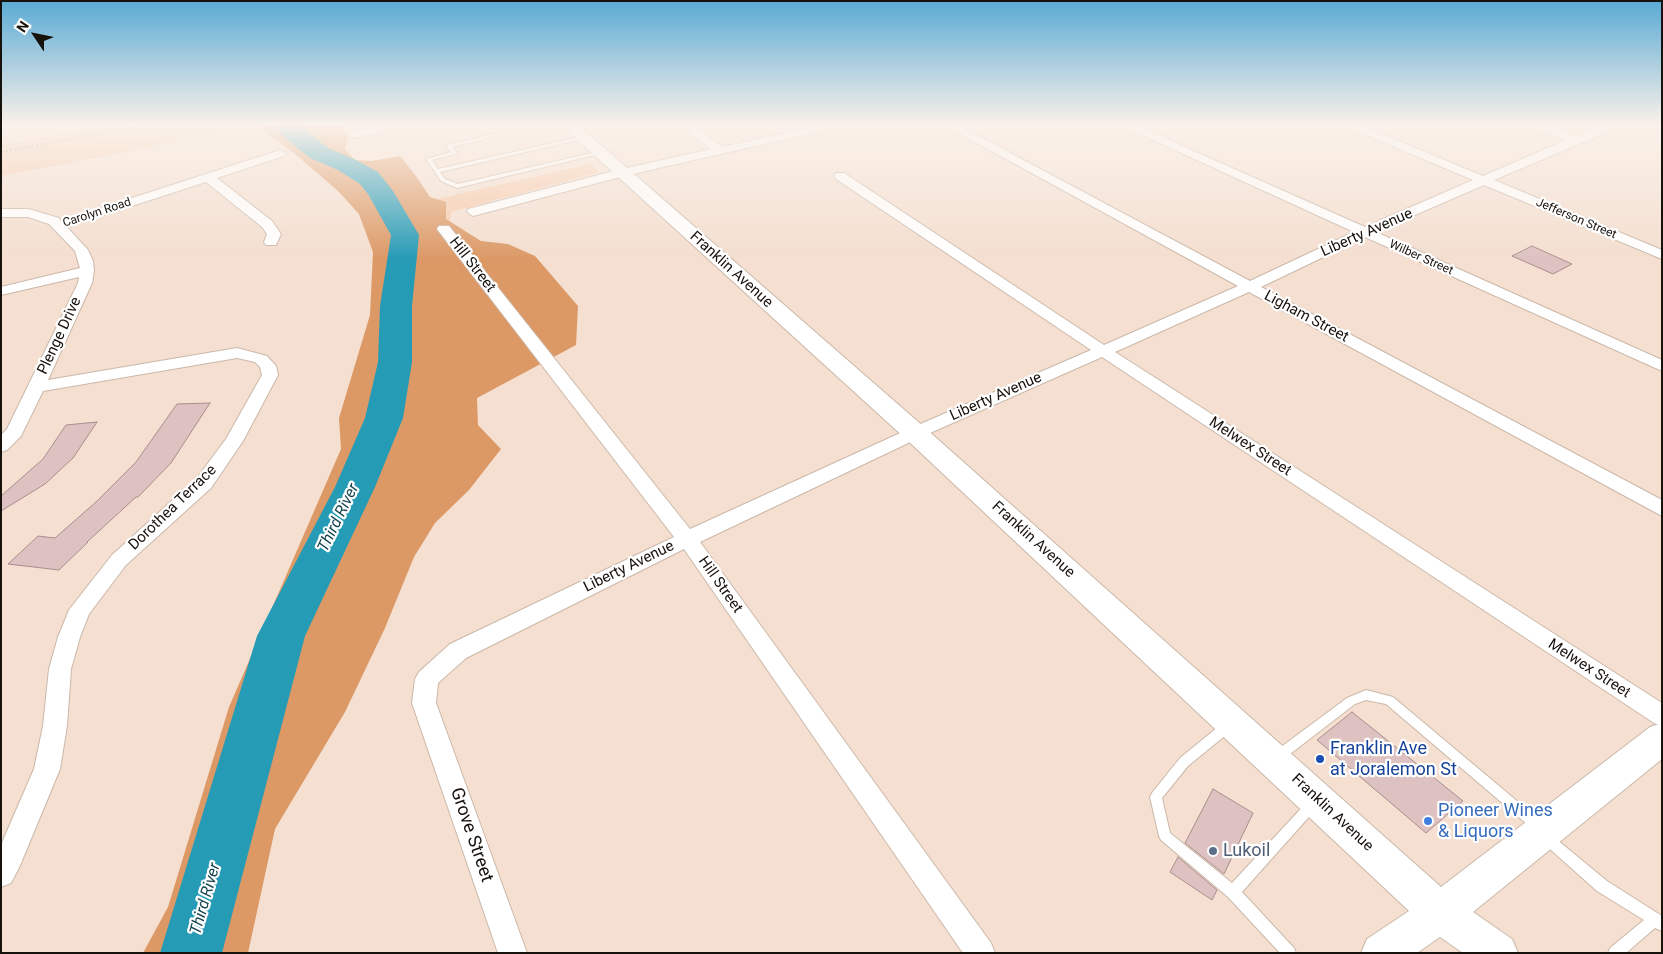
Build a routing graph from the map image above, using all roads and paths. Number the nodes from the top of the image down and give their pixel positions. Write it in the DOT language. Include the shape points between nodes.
graph roads {
  1 [pos="231,170"];
  2 [pos="444,170"];
  3 [pos="528,170"];
  4 [pos="618,170"];
  5 [pos="637,170"];
  6 [pos="1032,170"];
  7 [pos="1225,170"];
  8 [pos="1457,170"];
  9 [pos="1510,170"];
  10 [pos="437,171"];
  11 [pos="622,173"];
  12 [pos="840,176"];
  13 [pos="208,177"];
  14 [pos="1484,181"];
  15 [pos="473,212"];
  16 [pos="1,213"];
  17 [pos="58,226"];
  18 [pos="444,228"];
  19 [pos="1365,232"];
  20 [pos="271,242"];
  21 [pos="1662,255"];
  22 [pos="87,272"];
  23 [pos="1249,287"];
  24 [pos="1,290"];
  25 [pos="1101,350"];
  26 [pos="1662,366"];
  27 [pos="36,388"];
  28 [pos="914,433"];
  29 [pos="1,446"];
  30 [pos="1662,509"];
  31 [pos="687,539"];
  32 [pos="1662,716"];
  33 [pos="429,717"];
  34 [pos="1234,722"];
  35 [pos="1662,738"];
  36 [pos="1274,759"];
  37 [pos="1317,799"];
  38 [pos="1542,832"];
  39 [pos="1,873"];
  40 [pos="1233,892"];
  41 [pos="1440,912"];
  42 [pos="1658,922"];
  43 [pos="513,953"];
  44 [pos="981,953"];
  45 [pos="1289,953"];
  46 [pos="1381,953"];
  47 [pos="1498,953"];
  48 [pos="1615,953"];
  1 -- 13 [label="street, Carolyn Road"];
  2 -- 10 [label="lane"];
  3 -- 10 [label="lane" via="457,186 443,180"];
  4 -- 11 [label="main road, Franklin Avenue"];
  5 -- 11 [label="street"];
  6 -- 23 [label="street, Ligham Street"];
  7 -- 19 [label="street, Wilber Street"];
  8 -- 14 [label="street, Jefferson Street"];
  9 -- 14 [label="street, Liberty Avenue"];
  11 -- 15 [label="street"];
  11 -- 28 [label="main road, Franklin Avenue"];
  12 -- 25 [label="street, Melwex Street"];
  13 -- 17 [label="street, Carolyn Road"];
  13 -- 20 [label="street" via="267,224 274,234"];
  14 -- 19 [label="street, Liberty Avenue"];
  14 -- 21 [label="street, Jefferson Street"];
  16 -- 17 [label="street, Carolyn Road" via="29,213 54,221"];
  17 -- 22 [label="street" via="81,250"];
  18 -- 31 [label="street, Hill Street"];
  19 -- 23 [label="street, Liberty Avenue"];
  19 -- 26 [label="street, Wilber Street"];
  22 -- 24 [label="street"];
  22 -- 27 [label="street, Plenge Drive" via="85,283"];
  23 -- 25 [label="street, Liberty Avenue"];
  23 -- 30 [label="street, Ligham Street"];
  25 -- 28 [label="street, Liberty Avenue"];
  25 -- 32 [label="street, Melwex Street"];
  27 -- 29 [label="street, Plenge Drive" via="15,432"];
  27 -- 39 [label="street, Dorothea Terrace" via="237,353 260,359 268,366 270,375 234,441 204,483 119,560 80,610 68,637 60,669 47,768"];
  28 -- 31 [label="street, Liberty Avenue"];
  28 -- 34 [label="main road, Franklin Avenue"];
  31 -- 33 [label="street, Liberty Avenue" via="458,651 427,679 424,703"];
  31 -- 44 [label="street, Hill Street"];
  33 -- 43 [label="street, Grove Street"];
  34 -- 36 [label="main road, Franklin Avenue"];
  34 -- 40 [label="lane" via="1184,762 1156,797 1165,836"];
  35 -- 38 [label="main road"];
  36 -- 37 [label="main road, Franklin Avenue"];
  36 -- 38 [label="lane" via="1351,701 1366,695 1389,700"];
  37 -- 40 [label="lane"];
  37 -- 41 [label="main road, Franklin Avenue"];
  38 -- 41 [label="main road"];
  38 -- 42 [label="lane" via="1602,886"];
  40 -- 45 [label="lane"];
  41 -- 46 [label="main road"];
  41 -- 47 [label="main road, Franklin Avenue"];
  42 -- 48 [label="lane"];
}
